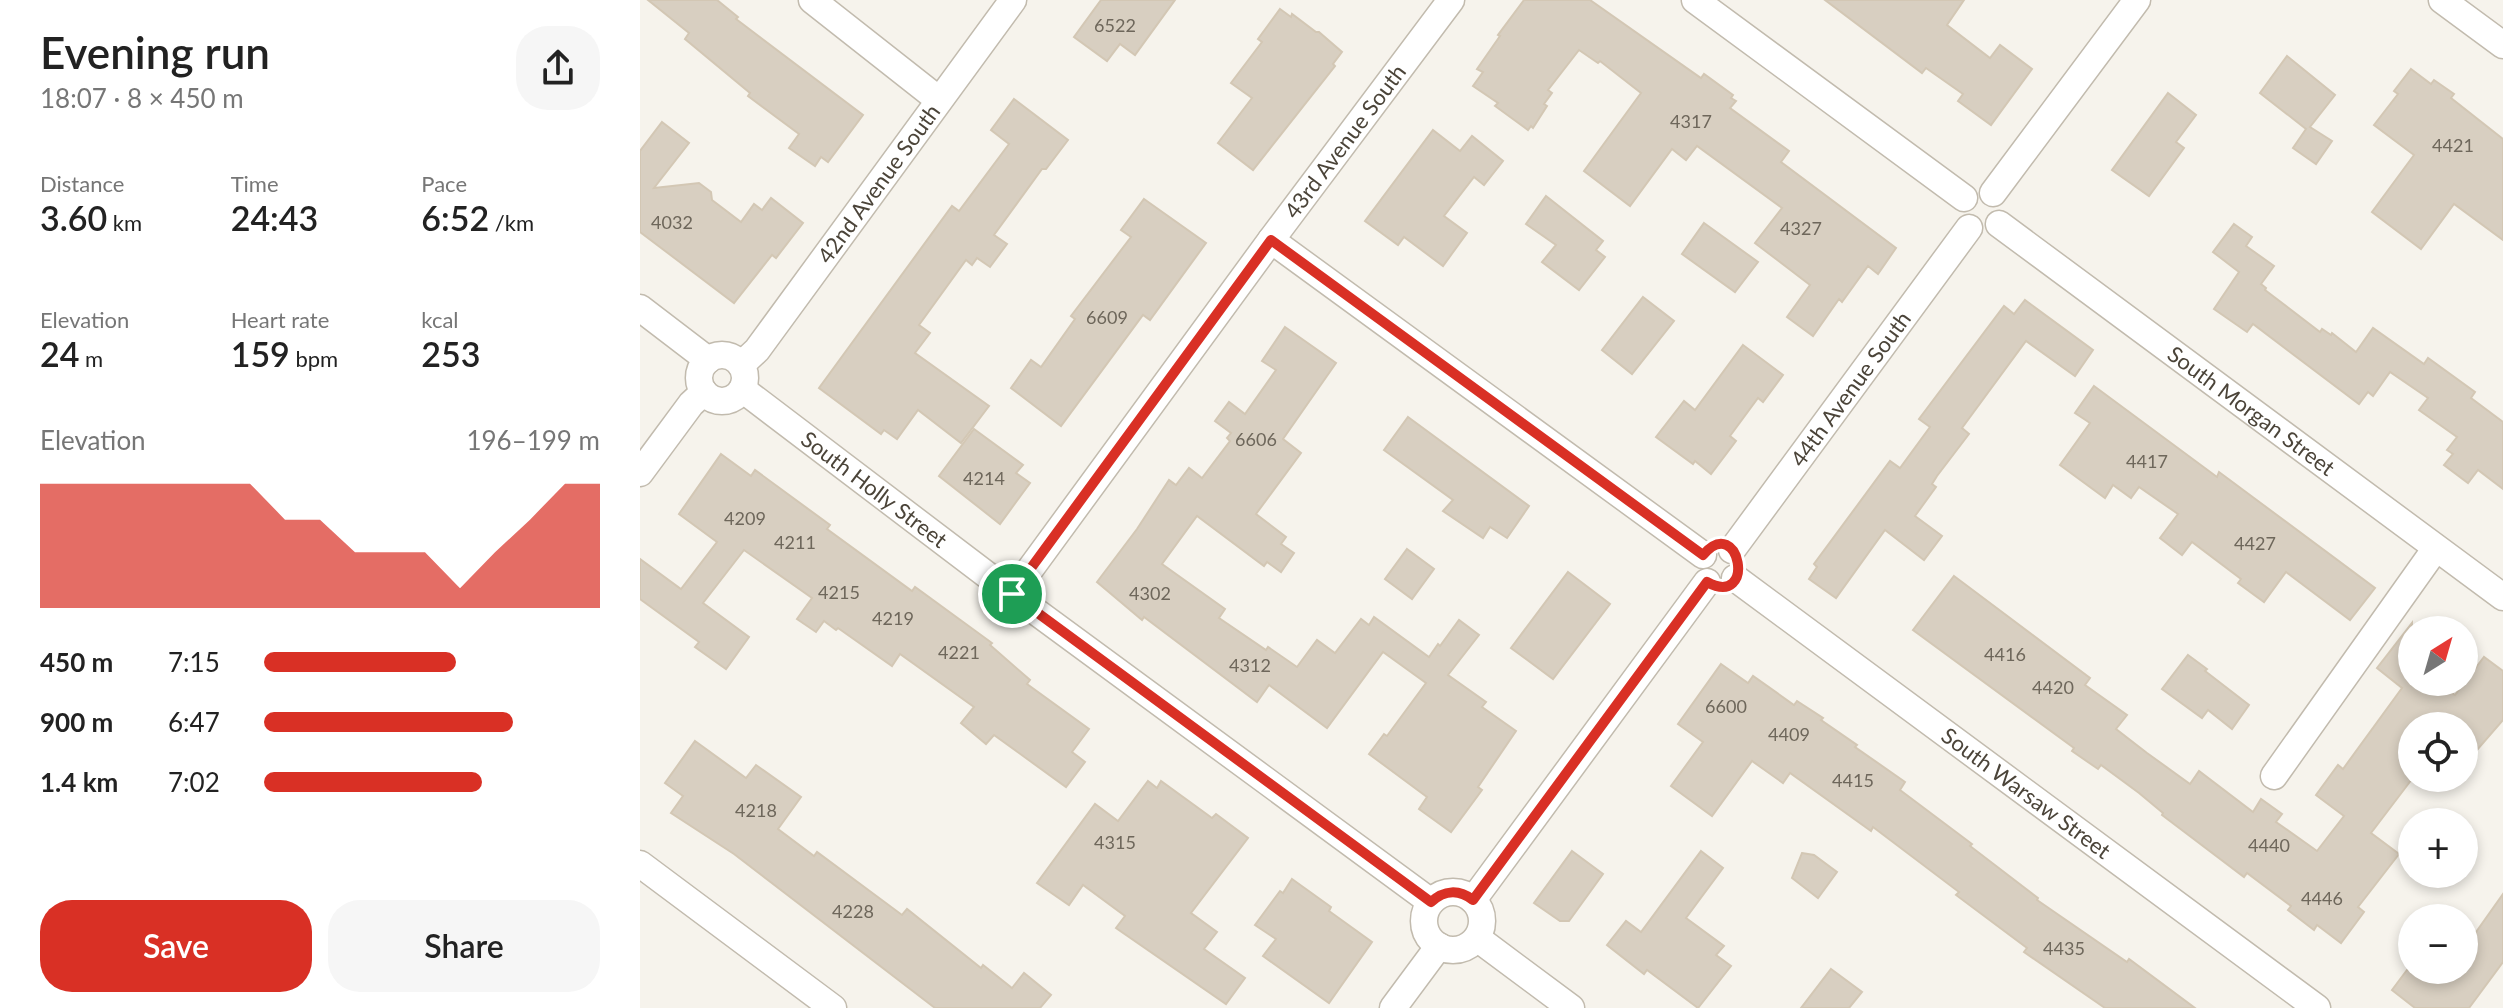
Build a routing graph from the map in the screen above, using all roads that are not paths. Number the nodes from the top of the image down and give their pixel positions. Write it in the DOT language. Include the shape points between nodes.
graph roads {
  1 [pos="812,0"];
  2 [pos="1013,0"];
  3 [pos="1451,0"];
  4 [pos="1695,0"];
  5 [pos="2137,0"];
  6 [pos="2442,0"];
  7 [pos="2503,45"];
  8 [pos="939,100"];
  9 [pos="1993,193"];
  10 [pos="1964,198"];
  11 [pos="1999,224"];
  12 [pos="1969,228"];
  13 [pos="1271,240"];
  14 [pos="640,308"];
  15 [pos="708,360"];
  16 [pos="742,377"];
  17 [pos="704,392"];
  18 [pos="640,473"];
  19 [pos="2436,548"];
  20 [pos="1732,550"];
  21 [pos="1703,555"];
  22 [pos="1735,578"];
  23 [pos="1707,582"];
  24 [pos="1012,594"];
  25 [pos="2503,597"];
  26 [pos="2274,776"];
  27 [pos="640,864"];
  28 [pos="1473,900"];
  29 [pos="1431,902"];
  30 [pos="1477,938"];
  31 [pos="1439,946"];
  32 [pos="833,1008"];
  33 [pos="1393,1008"];
  34 [pos="1571,1008"];
  35 [pos="2317,1008"];
  1 -- 8 [label="street"];
  2 -- 8 [label="street, 42nd Avenue South"];
  3 -- 13 [label="street, 43rd Avenue South"];
  4 -- 10 [label="street"];
  5 -- 9 [label="street"];
  6 -- 7 [label="street"];
  8 -- 16 [label="street, 42nd Avenue South"];
  9 -- 10 [label="street" via="1979,190"];
  9 -- 11 [label="street" via="2002,205"];
  10 -- 12 [label="street" via="1960,214"];
  11 -- 12 [label="street" via="1985,232"];
  11 -- 19 [label="street, South Morgan Street"];
  12 -- 20 [label="street, 44th Avenue South"];
  13 -- 21 [label="street"];
  13 -- 24 [label="street, 43rd Avenue South"];
  14 -- 15 [label="street"];
  15 -- 16 [label="street" via="728,355"];
  15 -- 17 [label="street" via="699,372"];
  16 -- 17 [label="street" via="734,398 716,401"];
  16 -- 24 [label="street, South Holly Street"];
  17 -- 18 [label="street"];
  19 -- 25 [label="street, South Morgan Street"];
  19 -- 26 [label="street"];
  20 -- 21 [label="street" via="1717,546"];
  20 -- 22 [label="street" via="1740,567"];
  21 -- 23 [label="street" via="1699,569"];
  22 -- 23 [label="street" via="1723,586"];
  22 -- 35 [label="street, South Warsaw Street"];
  23 -- 28 [label="street"];
  24 -- 29 [label="street, South Holly Street"];
  27 -- 32 [label="street"];
  28 -- 29 [label="street" via="1451,892"];
  28 -- 30 [label="street" via="1482,913"];
  29 -- 31 [label="street" via="1424,923"];
  30 -- 31 [label="street" via="1457,950"];
  30 -- 34 [label="street"];
  31 -- 33 [label="street"];
}
